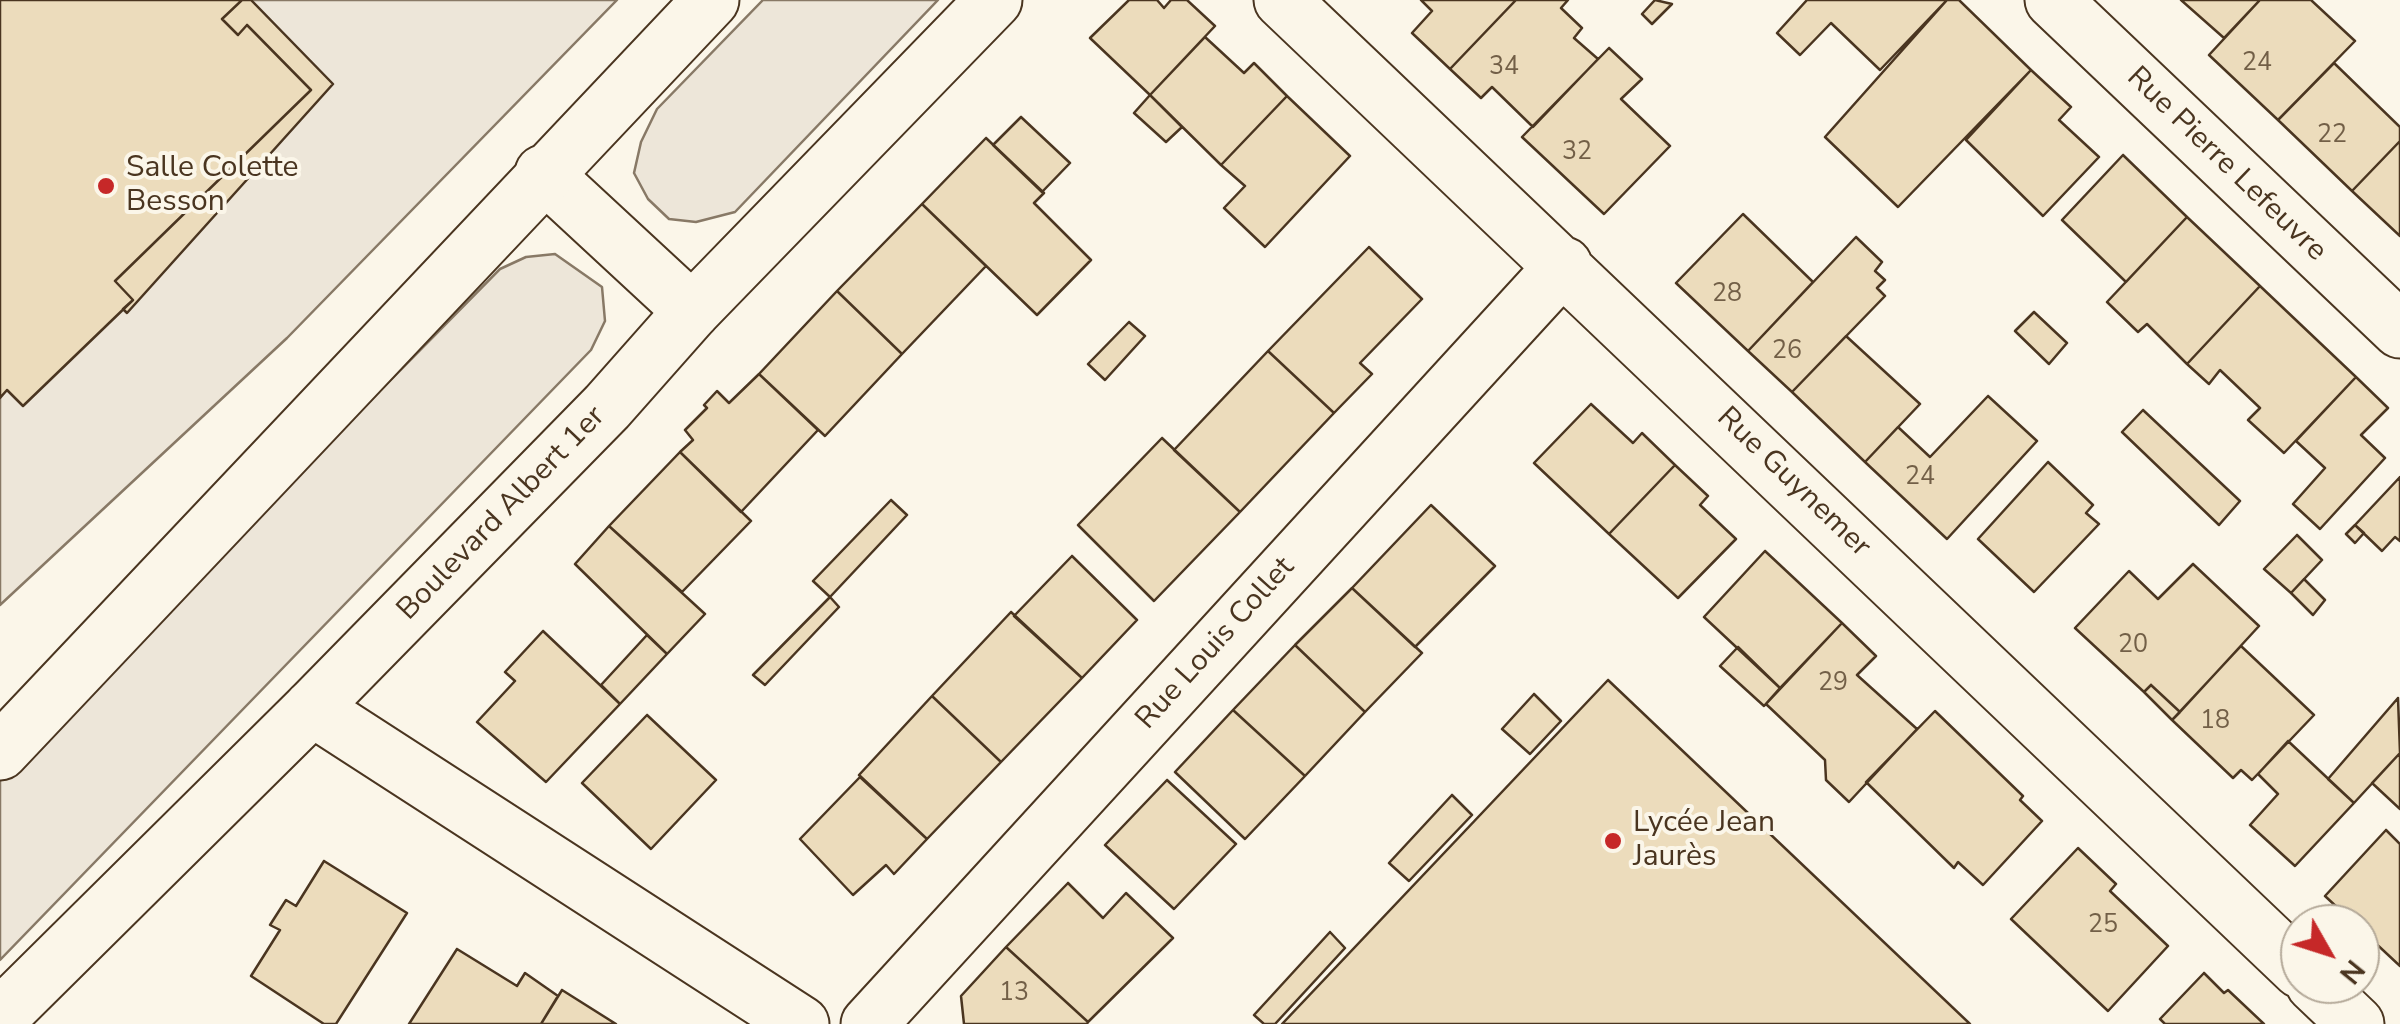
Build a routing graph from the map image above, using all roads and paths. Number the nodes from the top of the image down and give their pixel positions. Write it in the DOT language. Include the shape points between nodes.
graph roads {
  1 [pos="711,0"];
  2 [pos="994,0"];
  3 [pos="1282,0"];
  4 [pos="2053,0"];
  5 [pos="544,174"];
  6 [pos="1564,264"];
  7 [pos="692,311"];
  8 [pos="2400,330"];
  9 [pos="312,708"];
  10 [pos="0,752"];
  11 [pos="2280,951"];
  12 [pos="2335,1004"];
  13 [pos="0,1016"];
  14 [pos="800,1024"];
  15 [pos="869,1024"];
  16 [pos="2356,1024"];
  1 -- 5 [label="street"];
  2 -- 7 [label="street, Boulevard Albert 1er"];
  3 -- 6 [label="street, Rue Guynemer"];
  4 -- 8 [label="street, Rue Pierre Lefeuvre"];
  5 -- 7 [label="street"];
  5 -- 10 [label="street"];
  6 -- 11 [label="street, Rue Guynemer"];
  6 -- 15 [label="street, Rue Louis Collet"];
  7 -- 9 [label="street, Boulevard Albert 1er"];
  9 -- 13 [label="street, Boulevard Albert 1er"];
  9 -- 14 [label="street"];
  12 -- 16 [label="street"];
}
